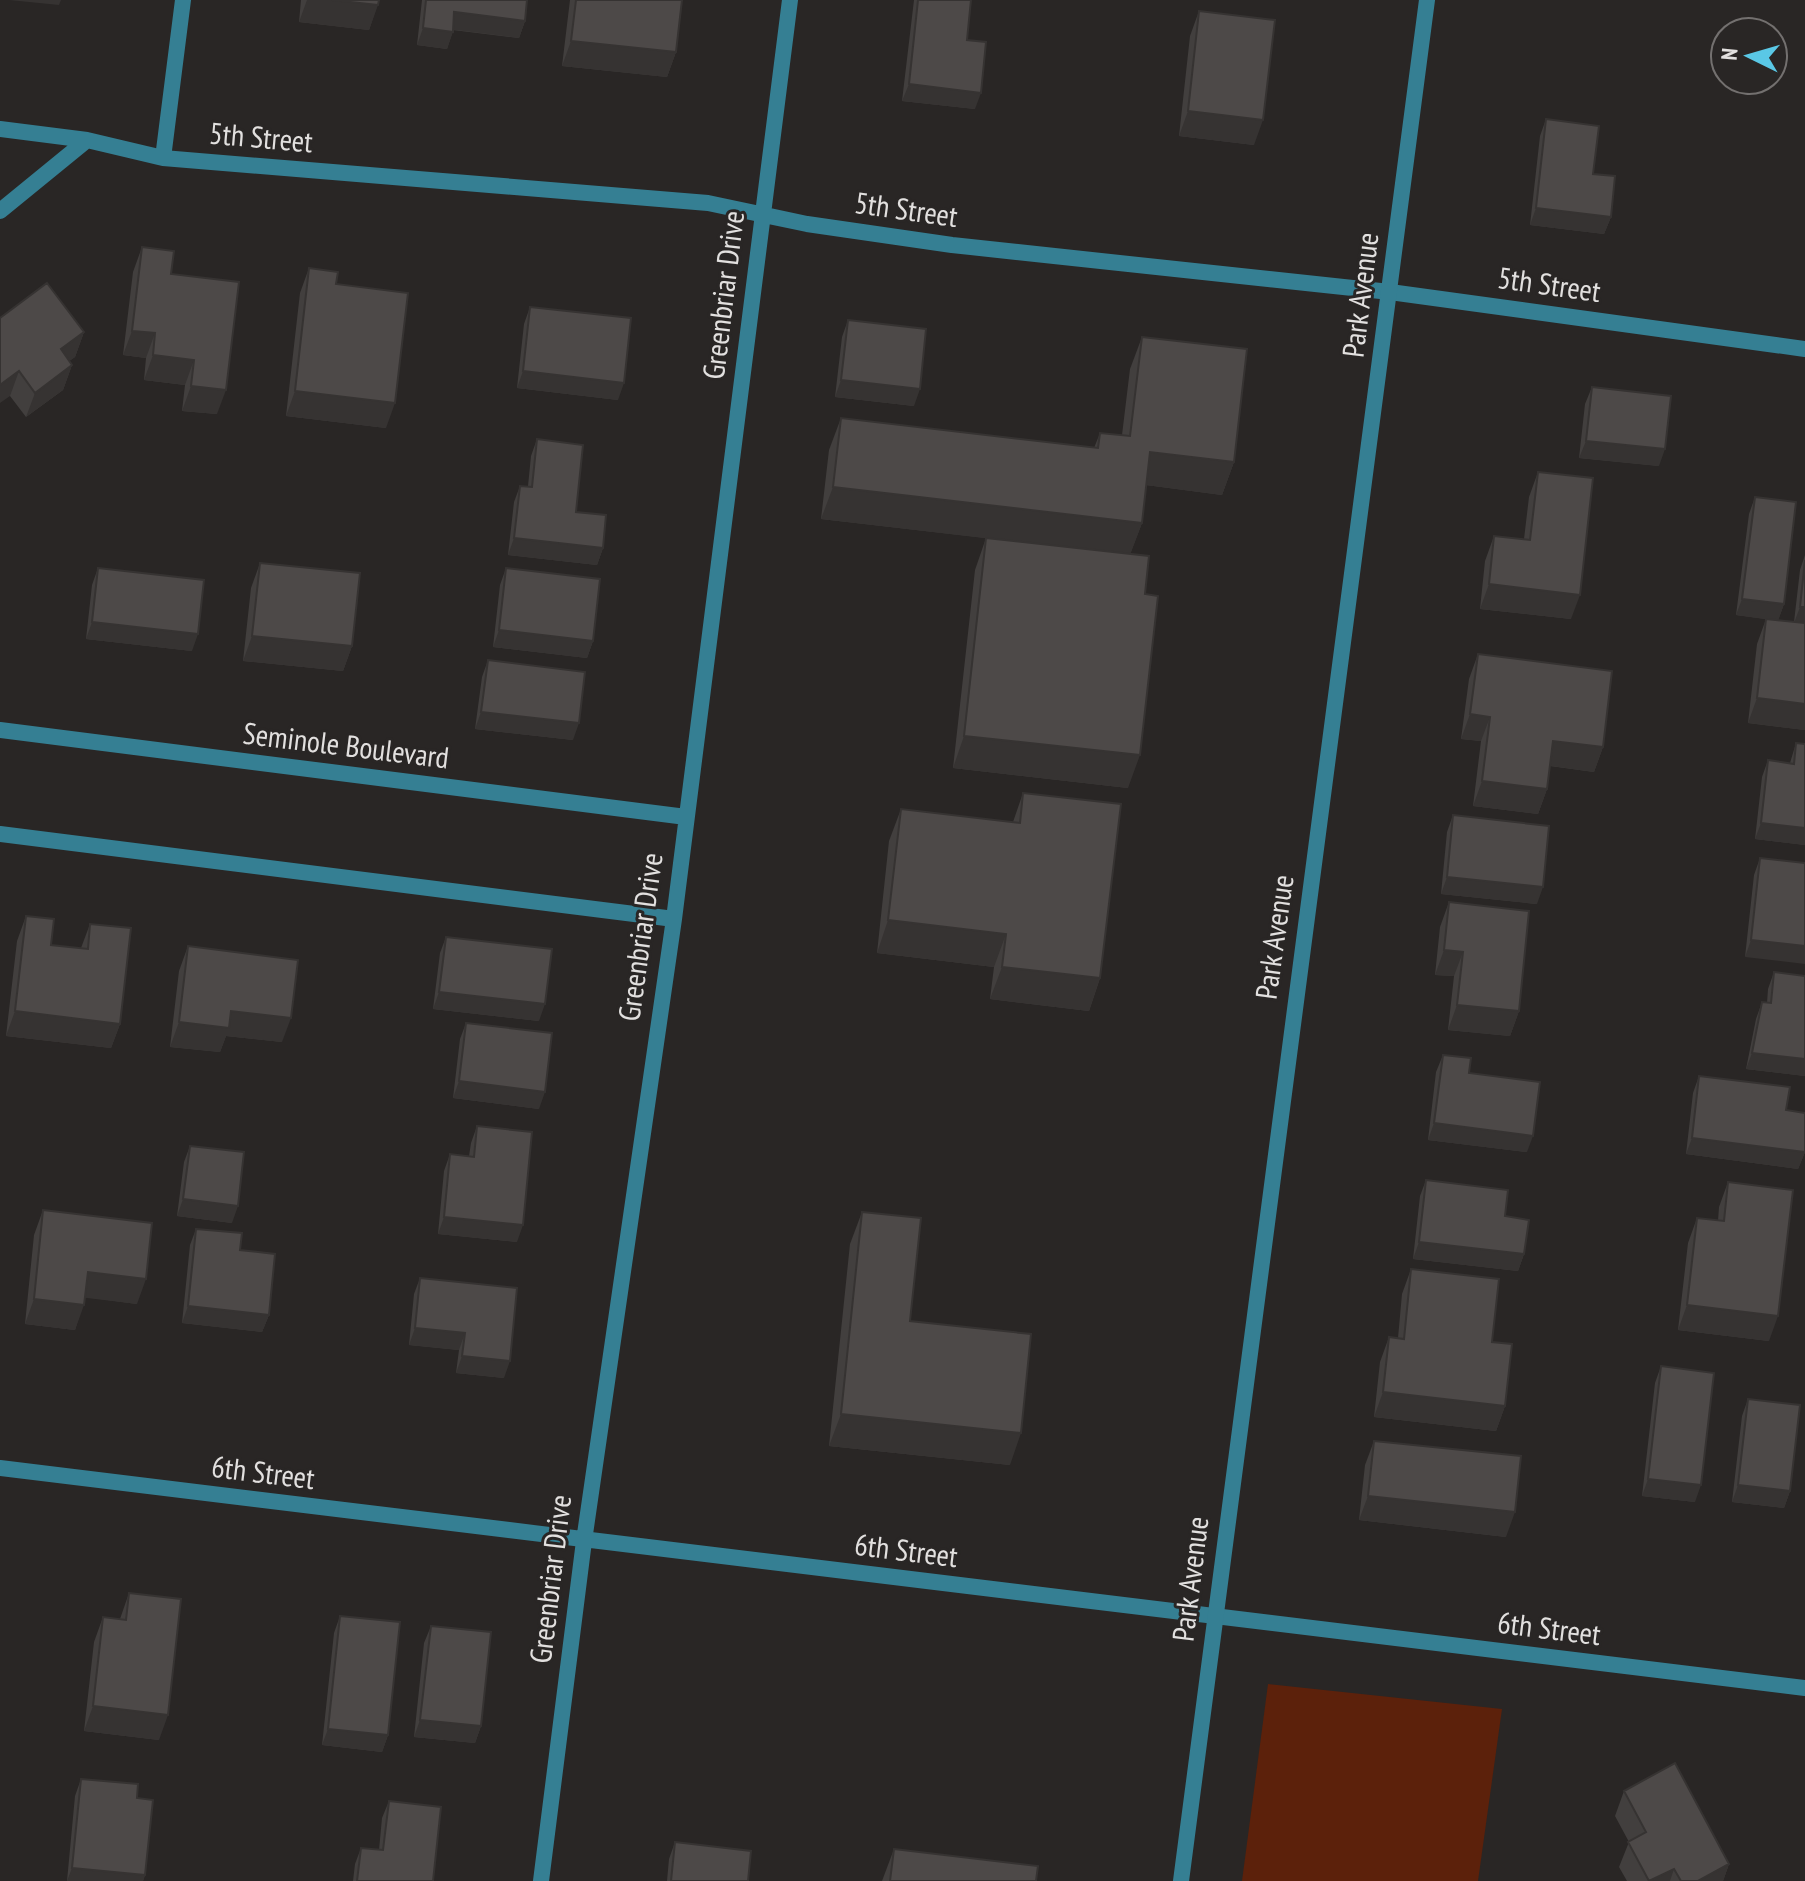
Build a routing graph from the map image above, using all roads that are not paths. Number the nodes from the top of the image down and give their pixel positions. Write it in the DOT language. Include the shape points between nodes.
graph roads {
  1 [pos="183,0"];
  2 [pos="790,0"];
  3 [pos="1427,0"];
  4 [pos="0,129"];
  5 [pos="87,140"];
  6 [pos="163,158"];
  7 [pos="0,211"];
  8 [pos="762,215"];
  9 [pos="1390,292"];
  10 [pos="1805,349"];
  11 [pos="0,730"];
  12 [pos="686,817"];
  13 [pos="0,834"];
  14 [pos="674,919"];
  15 [pos="0,1468"];
  16 [pos="584,1541"];
  17 [pos="1214,1617"];
  18 [pos="1805,1688"];
  19 [pos="541,1881"];
  20 [pos="1181,1881"];
  1 -- 6 [label="street"];
  2 -- 8 [label="street, Greenbriar Drive"];
  3 -- 9 [label="street, Park Avenue"];
  4 -- 5 [label="street, 5th Street"];
  5 -- 6 [label="street, 5th Street"];
  5 -- 7 [label="street"];
  6 -- 8 [label="street, 5th Street" via="708,203"];
  8 -- 9 [label="street, 5th Street" via="952,245"];
  8 -- 12 [label="street, Greenbriar Drive"];
  9 -- 10 [label="street, 5th Street"];
  9 -- 17 [label="street, Park Avenue"];
  11 -- 12 [label="street, Seminole Boulevard"];
  12 -- 14 [label="street, Greenbriar Drive"];
  13 -- 14 [label="street"];
  14 -- 16 [label="street, Greenbriar Drive"];
  15 -- 16 [label="street, 6th Street"];
  16 -- 17 [label="street, 6th Street"];
  16 -- 19 [label="street, Greenbriar Drive"];
  17 -- 18 [label="street, 6th Street"];
  17 -- 20 [label="street, Park Avenue"];
}
